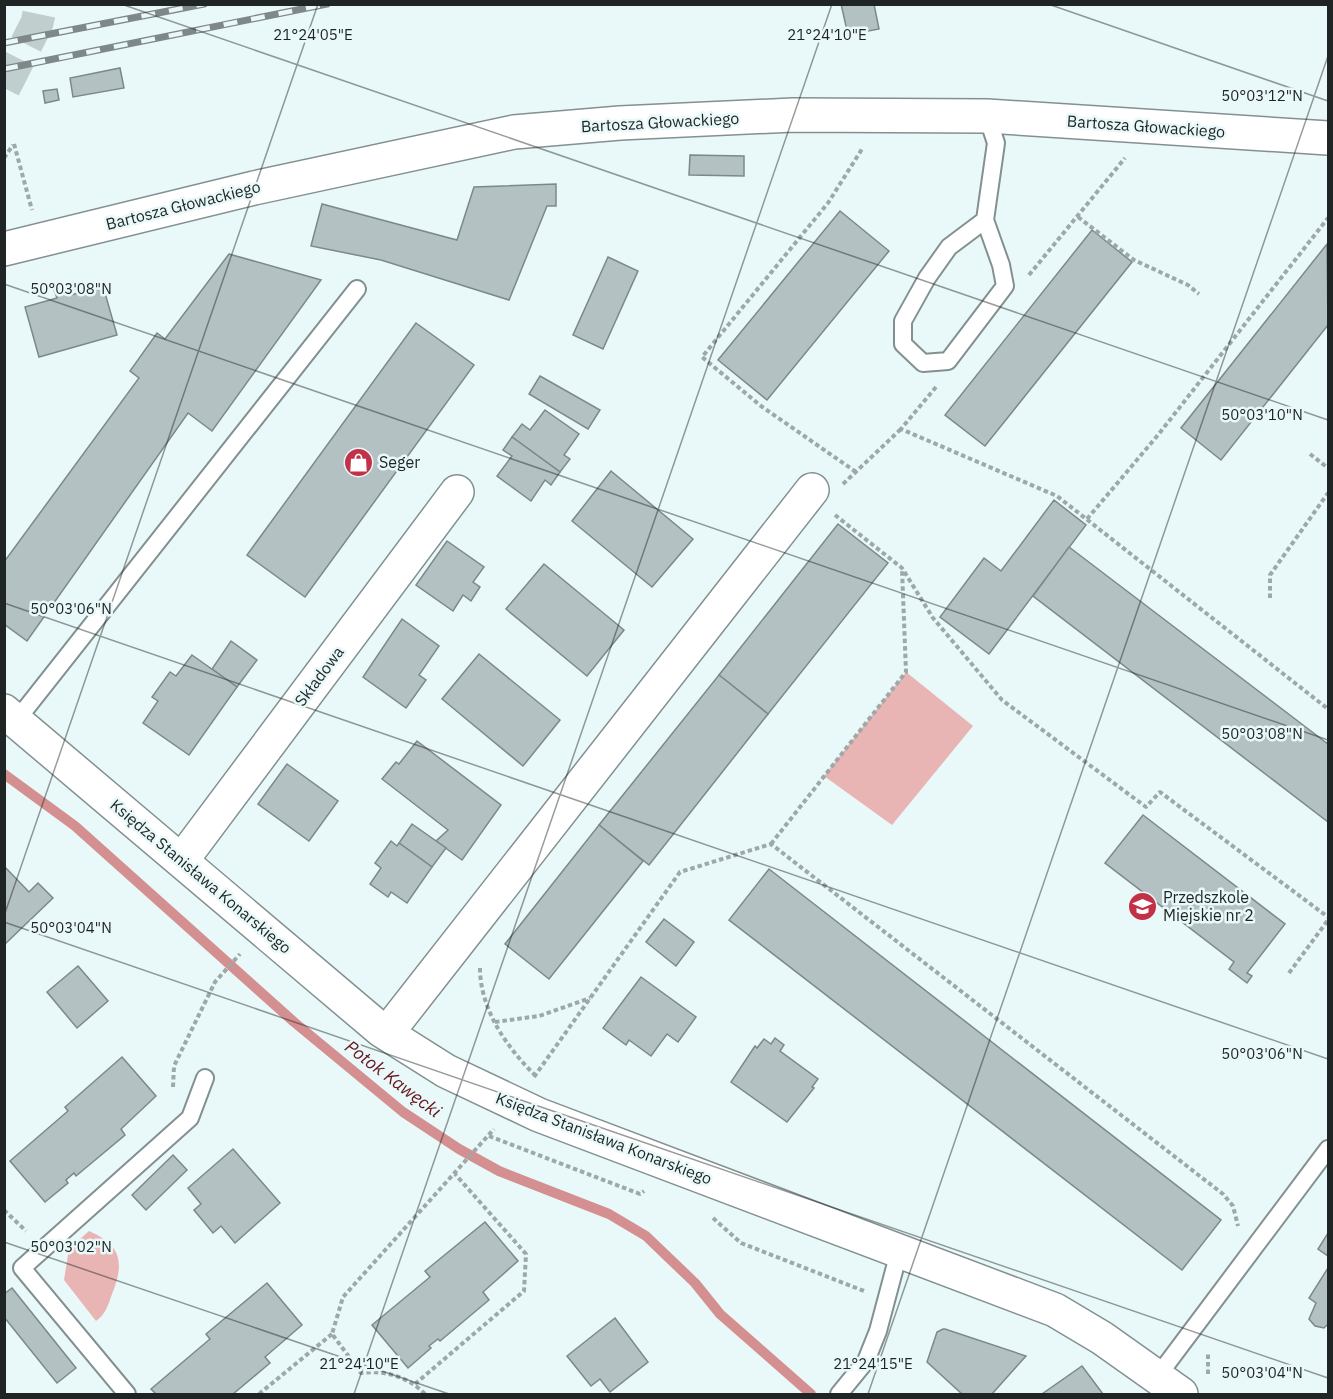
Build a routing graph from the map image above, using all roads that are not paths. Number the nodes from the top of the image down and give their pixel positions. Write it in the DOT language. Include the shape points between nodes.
graph roads {
  1 [pos="987,116"];
  2 [pos="1329,138"];
  3 [pos="985,220"];
  4 [pos="4,249"];
  5 [pos="357,289"];
  6 [pos="812,490"];
  7 [pos="457,492"];
  8 [pos="10,716"];
  9 [pos="182,860"];
  10 [pos="387,1033"];
  11 [pos="205,1078"];
  12 [pos="1329,1149"];
  13 [pos="899,1252"];
  14 [pos="1169,1386"];
  15 [pos="842,1391"];
  16 [pos="127,1395"];
  1 -- 2 [label="street, Bartosza Głowackiego"];
  1 -- 3 [label="lane" via="996,143"];
  1 -- 4 [label="street, Bartosza Głowackiego" via="793,115 514,132 254,188"];
  3 -- 3 [label="lane" via="1005,286 948,361 923,363 903,344 903,321 949,247"];
  5 -- 8 [label="lane"];
  6 -- 10 [label="street"];
  7 -- 9 [label="street, Składowa"];
  8 -- 9 [label="street, Księdza Stanisława Konarskiego"];
  9 -- 10 [label="street, Księdza Stanisława Konarskiego"];
  10 -- 13 [label="street, Księdza Stanisława Konarskiego" via="446,1071 508,1103"];
  11 -- 16 [label="lane" via="190,1118 22,1268"];
  12 -- 14 [label="lane"];
  13 -- 14 [label="street, Księdza Stanisława Konarskiego" via="1055,1310"];
  13 -- 15 [label="lane" via="866,1361"];
}
